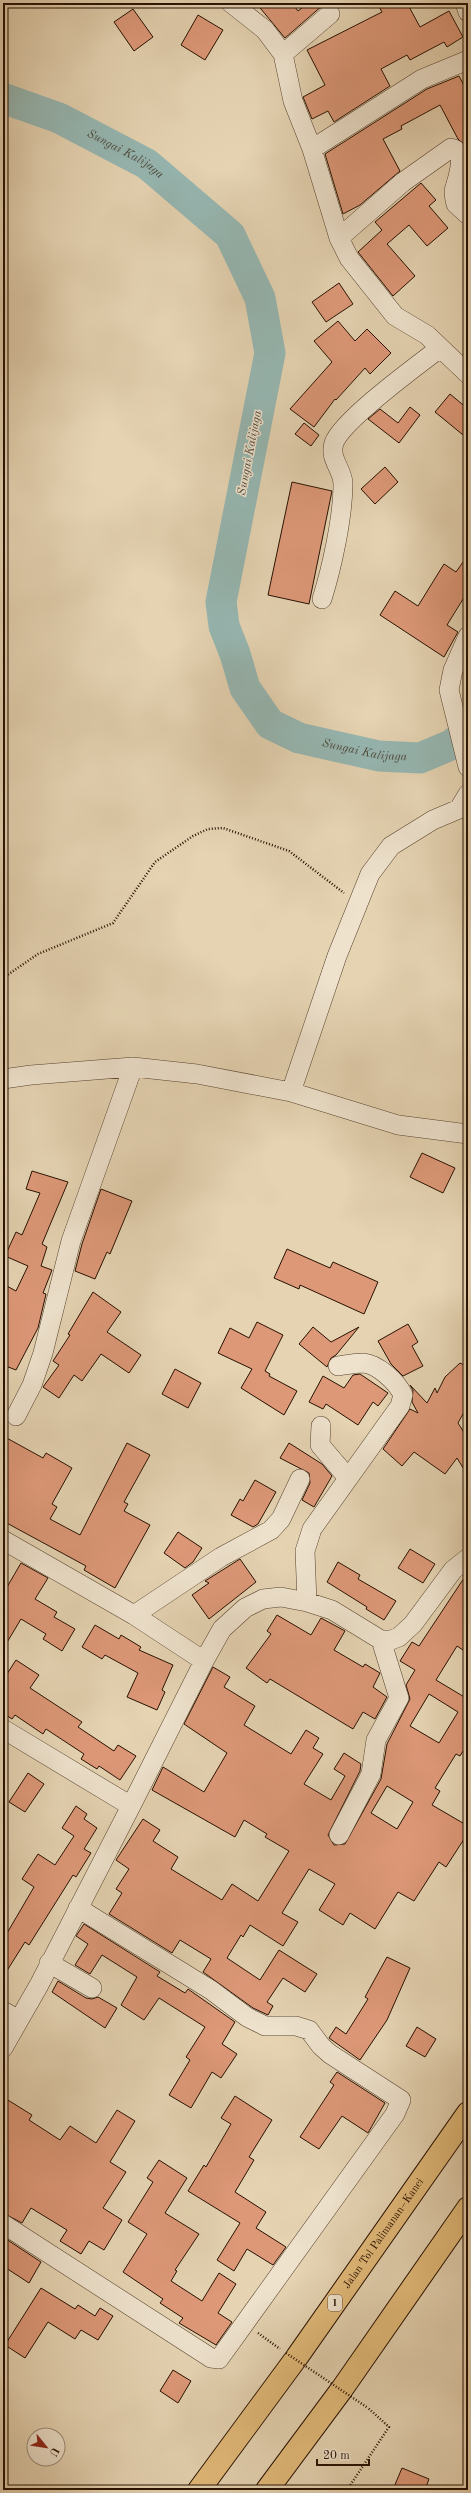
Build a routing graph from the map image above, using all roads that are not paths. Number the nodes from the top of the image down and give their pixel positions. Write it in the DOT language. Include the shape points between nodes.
graph roads {
  1 [pos="231,3"];
  2 [pos="464,3"];
  3 [pos="468,12"];
  4 [pos="330,14"];
  5 [pos="283,54"];
  6 [pos="468,60"];
  7 [pos="312,149"];
  8 [pos="468,215"];
  9 [pos="339,238"];
  10 [pos="440,348"];
  11 [pos="468,374"];
  12 [pos="322,600"];
  13 [pos="468,636"];
  14 [pos="468,766"];
  15 [pos="468,794"];
  16 [pos="133,1067"];
  17 [pos="3,1079"];
  18 [pos="291,1092"];
  19 [pos="468,1134"];
  20 [pos="338,1366"];
  21 [pos="16,1416"];
  22 [pos="321,1426"];
  23 [pos="348,1478"];
  24 [pos="300,1479"];
  25 [pos="3,1540"];
  26 [pos="468,1558"];
  27 [pos="307,1602"];
  28 [pos="134,1614"];
  29 [pos="381,1640"];
  30 [pos="204,1661"];
  31 [pos="3,1729"];
  32 [pos="131,1806"];
  33 [pos="339,1835"];
  34 [pos="78,1908"];
  35 [pos="49,1963"];
  36 [pos="92,1988"];
  37 [pos="11,2016"];
  38 [pos="3,2048"];
  39 [pos="468,2113"];
  40 [pos="468,2208"];
  41 [pos="3,2224"];
  42 [pos="199,2490"];
  43 [pos="267,2490"];
  1 -- 5 [label="street" via="265,30"];
  2 -- 3 [label="street"];
  4 -- 5 [label="street"];
  5 -- 7 [label="street" via="293,100"];
  6 -- 7 [label="street" via="422,79"];
  7 -- 9 [label="street"];
  8 -- 9 [label="street" via="456,204 454,191 460,173 460,160 457,152 451,148 403,182"];
  9 -- 10 [label="street" via="349,258 389,310 403,322 428,335"];
  10 -- 11 [label="street"];
  10 -- 12 [label="street" via="382,394 341,433 335,442 332,451 341,474 342,492 331,567"];
  13 -- 14 [label="street" via="453,670 449,690"];
  15 -- 18 [label="street" via="459,809 433,820 391,846 370,874 337,956"];
  16 -- 17 [label="street"];
  16 -- 18 [label="street" via="197,1074"];
  16 -- 21 [label="street" via="71,1241 43,1354 32,1385"];
  18 -- 19 [label="street" via="398,1125"];
  20 -- 23 [label="street" via="364,1363 382,1372 398,1386 403,1395 400,1406"];
  22 -- 23 [label="street" via="320,1445"];
  23 -- 27 [label="street" via="312,1529 305,1551"];
  24 -- 28 [label="street" via="281,1519 270,1530 221,1557"];
  25 -- 28 [label="street"];
  26 -- 29 [label="street" via="453,1570 413,1624 399,1637"];
  27 -- 29 [label="street" via="332,1610"];
  27 -- 30 [label="street" via="281,1597 263,1599 245,1608 222,1629"];
  28 -- 30 [label="street"];
  29 -- 33 [label="street" via="399,1698 376,1740 371,1774"];
  30 -- 32 [label="street"];
  31 -- 32 [label="street"];
  32 -- 34 [label="street"];
  34 -- 35 [label="street"];
  34 -- 41 [label="street" via="211,1990 247,2017 265,2026 296,2026 308,2030 330,2054 401,2100 395,2114 219,2359 211,2358"];
  35 -- 36 [label="street"];
  35 -- 37 [label="street"];
  37 -- 38 [label="street"];
  39 -- 42 [label="highway, Jalan Tol Palimanan–Kanci / 1" via="297,2357"];
  40 -- 43 [label="highway" via="342,2389"];
}
